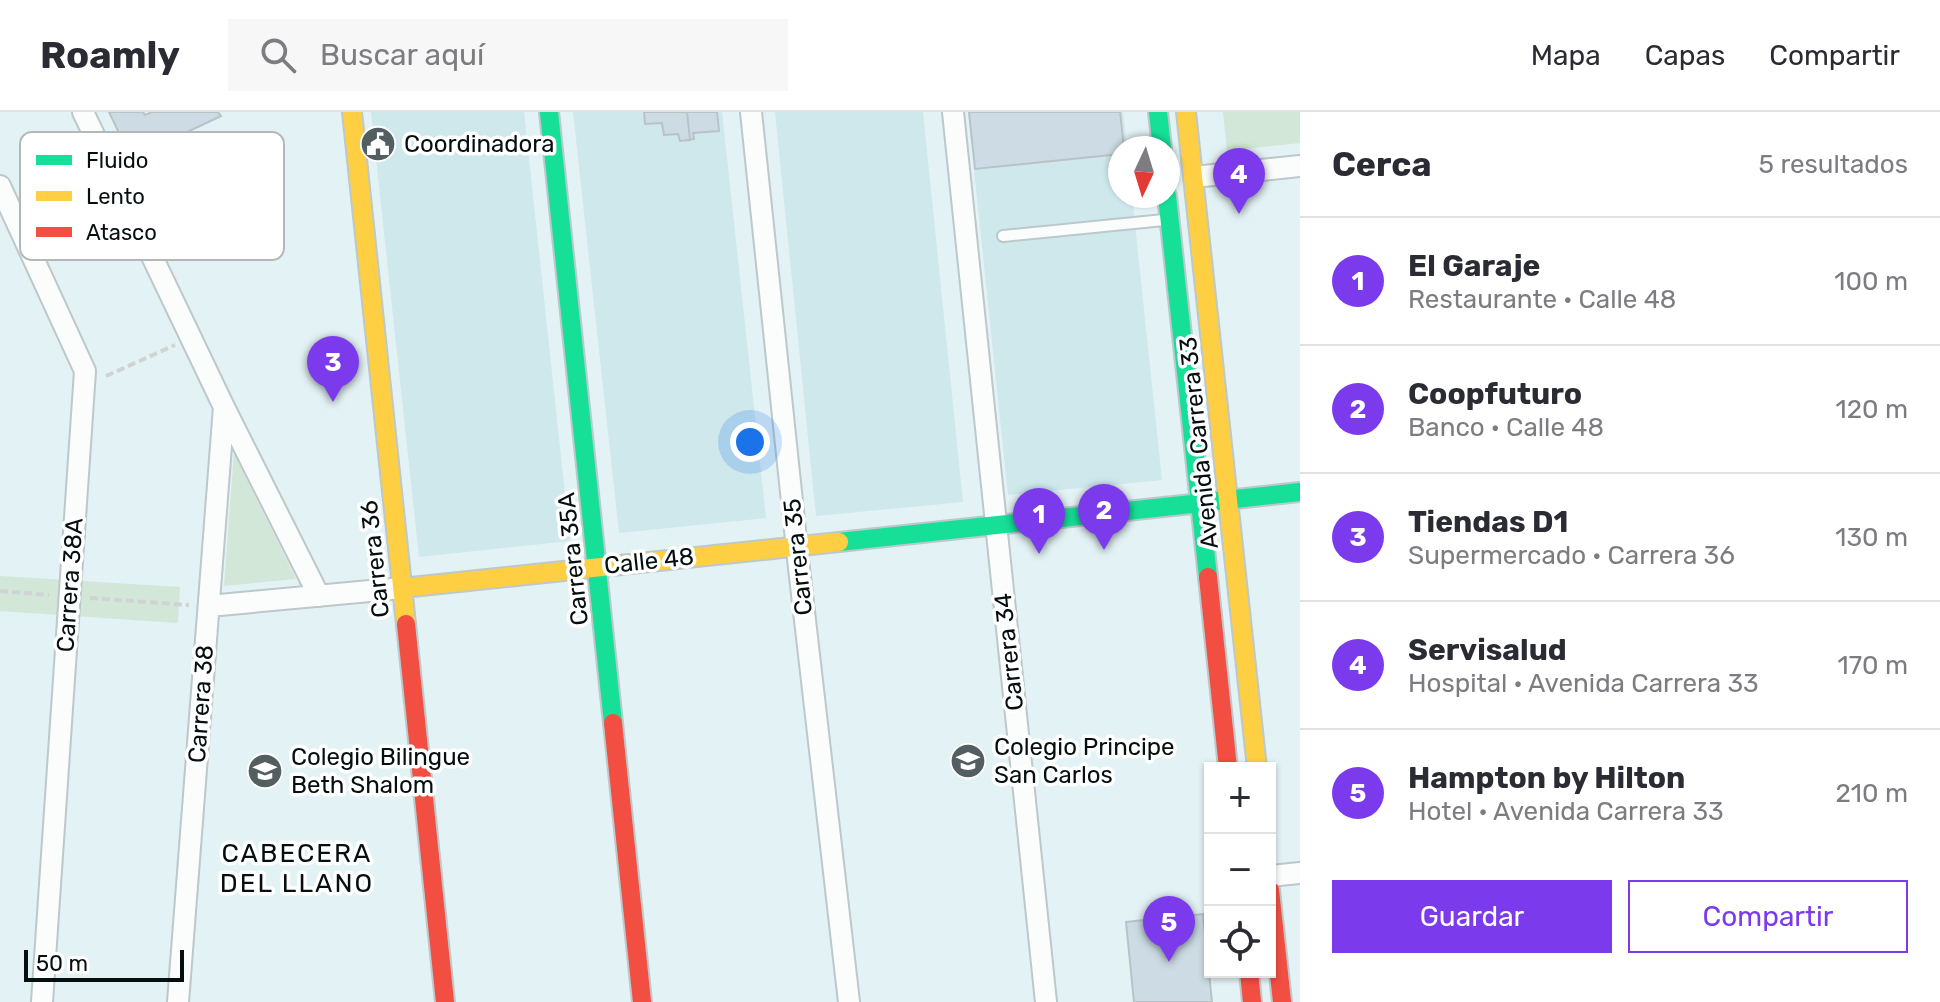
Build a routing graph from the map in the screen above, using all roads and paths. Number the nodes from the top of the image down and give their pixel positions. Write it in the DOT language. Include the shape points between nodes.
graph roads {
  1 [pos="83,112"];
  2 [pos="352,112"];
  3 [pos="549,112"];
  4 [pos="751,112"];
  5 [pos="953,112"];
  6 [pos="1158,112"];
  7 [pos="1186,112"];
  8 [pos="93,132"];
  9 [pos="1161,136"];
  10 [pos="1300,166"];
  11 [pos="1194,177"];
  12 [pos="0,186"];
  13 [pos="1168,208"];
  14 [pos="1170,220"];
  15 [pos="20,230"];
  16 [pos="1003,236"];
  17 [pos="34,260"];
  18 [pos="154,260"];
  19 [pos="191,338"];
  20 [pos="84,385"];
  21 [pos="224,407"];
  22 [pos="1300,492"];
  23 [pos="1230,500"];
  24 [pos="1201,503"];
  25 [pos="996,524"];
  26 [pos="797,546"];
  27 [pos="598,567"];
  28 [pos="402,588"];
  29 [pos="0,591"];
  30 [pos="69,596"];
  31 [pos="319,596"];
  32 [pos="209,606"];
  33 [pos="1227,762"];
  34 [pos="1256,762"];
  35 [pos="1300,873"];
  36 [pos="1276,875"];
  37 [pos="1272,906"];
  38 [pos="1250,978"];
  39 [pos="42,1002"];
  40 [pos="178,1002"];
  41 [pos="445,1002"];
  42 [pos="642,1002"];
  43 [pos="849,1002"];
  44 [pos="1046,1002"];
  45 [pos="1252,1002"];
  46 [pos="1282,1002"];
  1 -- 8 [label="street, Carrera 38"];
  2 -- 28 [label="street, Carrera 36"];
  3 -- 27 [label="street, Carrera 35A"];
  4 -- 26 [label="street, Carrera 35"];
  5 -- 25 [label="street, Carrera 34"];
  6 -- 9 [label="street"];
  7 -- 11 [label="street, Avenida Carrera 33"];
  10 -- 11 [label="street"];
  11 -- 23 [label="street, Avenida Carrera 33"];
  12 -- 15 [label="street, Carrera 38A"];
  13 -- 14 [label="street, Avenida Carrera 33"];
  14 -- 16 [label="lane"];
  14 -- 24 [label="street, Avenida Carrera 33"];
  17 -- 20 [label="street, Carrera 38A" via="85,371"];
  18 -- 19 [label="street, Carrera 38"];
  19 -- 20 [label="path"];
  19 -- 21 [label="street, Carrera 38"];
  20 -- 30 [label="street, Carrera 38A"];
  21 -- 31 [label="street, Carrera 38"];
  21 -- 32 [label="street, Carrera 38"];
  22 -- 23 [label="street, Calle 48"];
  23 -- 24 [label="street, Calle 48"];
  23 -- 34 [label="street, Avenida Carrera 33"];
  24 -- 25 [label="street, Calle 48"];
  24 -- 33 [label="street, Avenida Carrera 33"];
  25 -- 26 [label="street, Calle 48"];
  25 -- 44 [label="street, Carrera 34"];
  26 -- 27 [label="street, Calle 48"];
  26 -- 43 [label="street, Carrera 35"];
  27 -- 28 [label="street, Calle 48"];
  27 -- 42 [label="street, Carrera 35A"];
  28 -- 31 [label="street, Calle 48"];
  28 -- 41 [label="street, Carrera 36"];
  29 -- 30 [label="path"];
  30 -- 32 [label="path"];
  30 -- 39 [label="street, Carrera 38A"];
  31 -- 32 [label="street, Calle 48"];
  32 -- 40 [label="street, Carrera 38"];
  35 -- 36 [label="street"];
  37 -- 46 [label="street"];
  38 -- 45 [label="street"];
}
